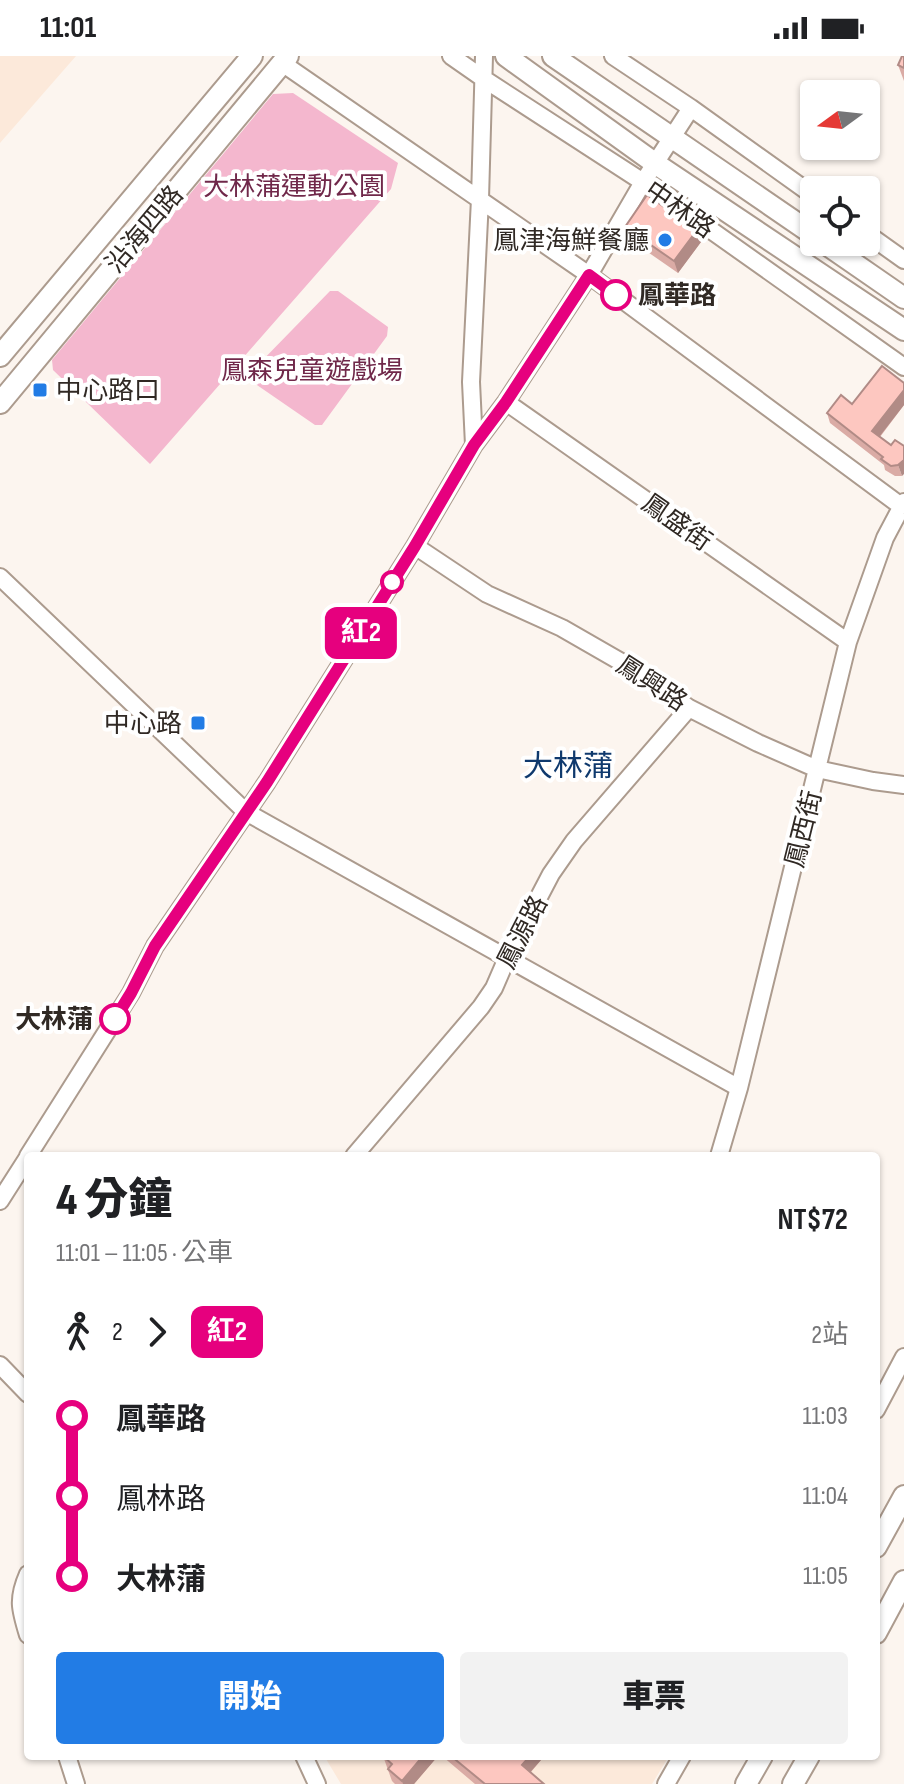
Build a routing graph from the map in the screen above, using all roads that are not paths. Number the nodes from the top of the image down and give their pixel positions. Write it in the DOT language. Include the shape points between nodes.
graph roads {
  1 [pos="252,56"];
  2 [pos="451,56"];
  3 [pos="484,56"];
  4 [pos="506,56"];
  5 [pos="553,56"];
  6 [pos="613,56"];
  7 [pos="285,59"];
  8 [pos="484,79"];
  9 [pos="691,108"];
  10 [pos="672,137"];
  11 [pos="656,164"];
  12 [pos="643,182"];
  13 [pos="800,186"];
  14 [pos="480,199"];
  15 [pos="800,225"];
  16 [pos="880,243"];
  17 [pos="843,256"];
  18 [pos="904,260"];
  19 [pos="589,275"];
  20 [pos="904,298"];
  21 [pos="904,330"];
  22 [pos="0,356"];
  23 [pos="904,367"];
  24 [pos="506,402"];
  25 [pos="0,403"];
  26 [pos="474,445"];
  27 [pos="902,504"];
  28 [pos="415,546"];
  29 [pos="0,577"];
  30 [pos="848,642"];
  31 [pos="689,708"];
  32 [pos="817,769"];
  33 [pos="904,785"];
  34 [pos="246,812"];
  35 [pos="507,958"];
  36 [pos="739,1088"];
  37 [pos="31,1152"];
  38 [pos="357,1152"];
  39 [pos="720,1152"];
  40 [pos="24,1162"];
  41 [pos="0,1201"];
  42 [pos="904,1357"];
  43 [pos="0,1365"];
  44 [pos="24,1390"];
  45 [pos="880,1402"];
  46 [pos="904,1496"];
  47 [pos="880,1540"];
  48 [pos="904,1581"];
  49 [pos="24,1584"];
  50 [pos="24,1622"];
  51 [pos="880,1626"];
  52 [pos="68,1760"];
  53 [pos="306,1760"];
  54 [pos="680,1760"];
  55 [pos="760,1760"];
  56 [pos="807,1760"];
  57 [pos="76,1784"];
  58 [pos="317,1784"];
  59 [pos="666,1784"];
  60 [pos="746,1784"];
  61 [pos="793,1784"];
  1 -- 22 [label="street, 沿海四路"];
  2 -- 8 [label="street, 中林路"];
  3 -- 8 [label="street"];
  4 -- 11 [label="street, 中林路"];
  5 -- 10 [label="street, 中林路"];
  6 -- 9 [label="street"];
  7 -- 14 [label="street"];
  7 -- 25 [label="street, 沿海四路"];
  8 -- 12 [label="street, 中林路"];
  8 -- 14 [label="street"];
  9 -- 10 [label="street"];
  9 -- 13 [label="street"];
  10 -- 11 [label="street"];
  10 -- 15 [label="street, 中林路"];
  11 -- 12 [label="street"];
  11 -- 21 [label="street, 中林路"];
  12 -- 19 [label="street"];
  12 -- 23 [label="street, 中林路"];
  14 -- 19 [label="street"];
  14 -- 26 [label="street" via="471,382"];
  16 -- 18 [label="street"];
  17 -- 20 [label="street"];
  19 -- 24 [label="street"];
  19 -- 27 [label="street"];
  24 -- 26 [label="street"];
  24 -- 30 [label="street, 鳳盛街"];
  26 -- 28 [label="street"];
  27 -- 30 [label="street, 鳳西街"];
  28 -- 31 [label="street, 鳳興路" via="487,594 562,628 642,674"];
  28 -- 34 [label="street"];
  29 -- 34 [label="street"];
  30 -- 32 [label="street, 鳳西街"];
  31 -- 32 [label="street, 鳳興路"];
  31 -- 35 [label="street, 鳳源路" via="574,841"];
  32 -- 33 [label="street, 鳳興路"];
  32 -- 36 [label="street, 鳳西街"];
  34 -- 35 [label="street"];
  34 -- 37 [label="street" via="155,946"];
  35 -- 36 [label="street"];
  35 -- 38 [label="street, 鳳源路" via="481,1007"];
  36 -- 39 [label="street, 鳳西街"];
  40 -- 41 [label="street"];
  42 -- 45 [label="street"];
  43 -- 44 [label="street"];
  46 -- 47 [label="street"];
  48 -- 51 [label="street"];
  49 -- 50 [label="street" via="19,1596"];
  52 -- 57 [label="street"];
  53 -- 58 [label="street"];
  54 -- 59 [label="street"];
  55 -- 60 [label="street"];
  56 -- 61 [label="street"];
}
